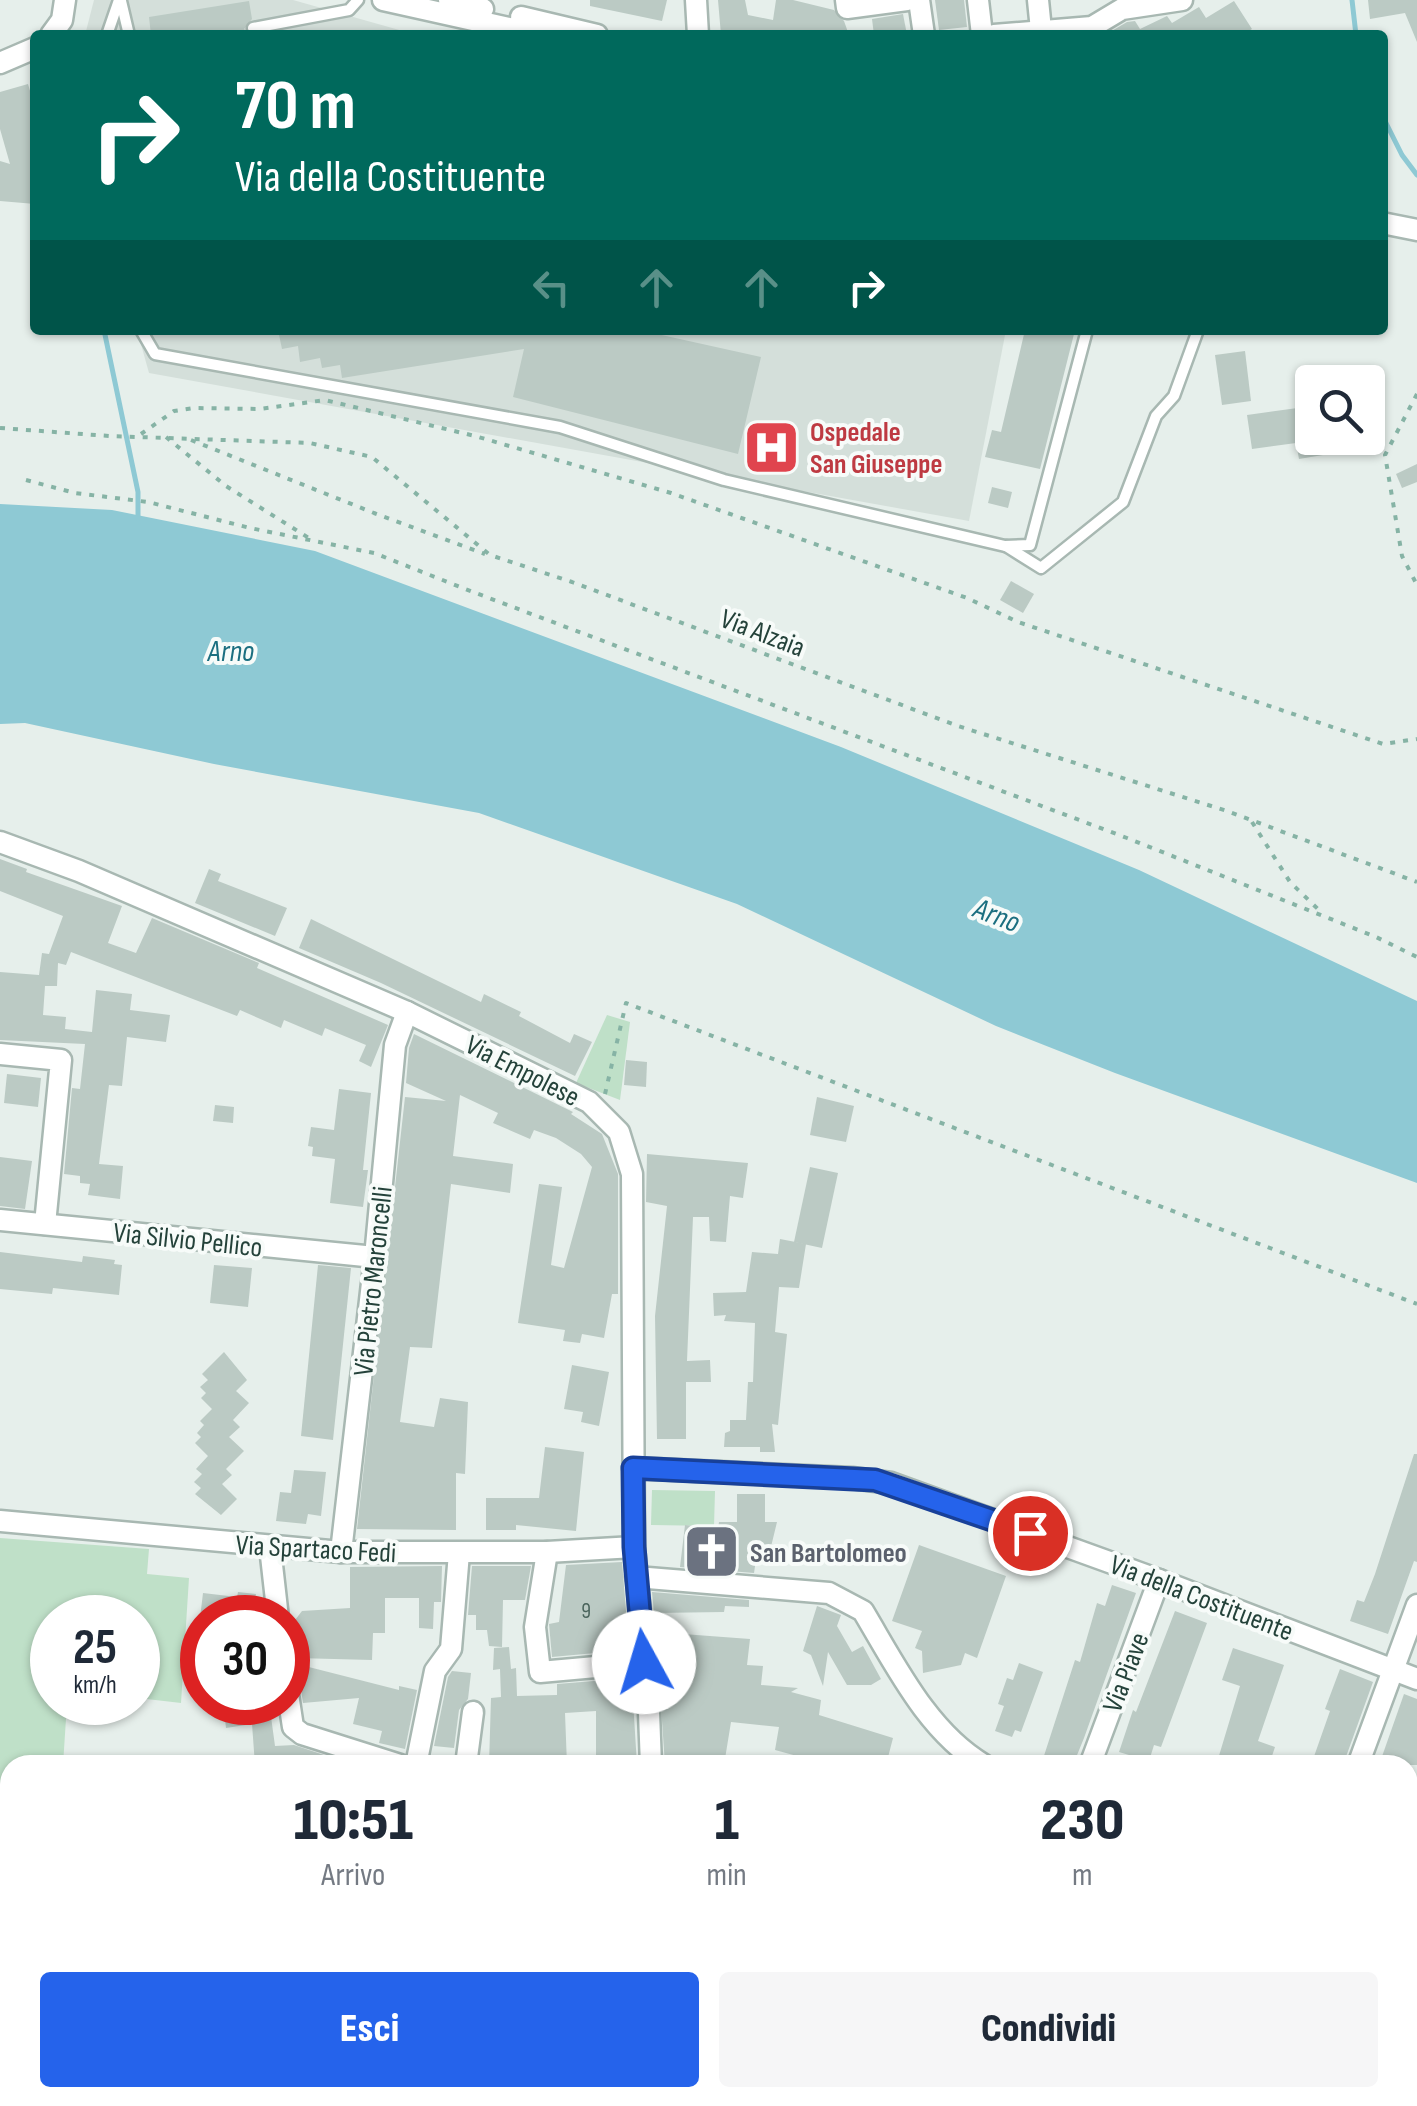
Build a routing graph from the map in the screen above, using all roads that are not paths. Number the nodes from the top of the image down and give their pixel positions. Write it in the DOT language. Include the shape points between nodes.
graph roads {
  1 [pos="65,0"];
  2 [pos="120,0"];
  3 [pos="358,0"];
  4 [pos="383,0"];
  5 [pos="450,0"];
  6 [pos="696,0"];
  7 [pos="846,0"];
  8 [pos="907,0"];
  9 [pos="920,0"];
  10 [pos="978,0"];
  11 [pos="1038,0"];
  12 [pos="1182,0"];
  13 [pos="490,5"];
  14 [pos="1104,18"];
  15 [pos="253,28"];
  16 [pos="54,30"];
  17 [pos="109,30"];
  18 [pos="128,30"];
  19 [pos="518,30"];
  20 [pos="579,30"];
  21 [pos="698,30"];
  22 [pos="923,30"];
  23 [pos="981,30"];
  24 [pos="1041,30"];
  25 [pos="1073,30"];
  26 [pos="30,50"];
  27 [pos="0,63"];
  28 [pos="1388,226"];
  29 [pos="1414,230"];
  30 [pos="144,335"];
  31 [pos="1085,335"];
  32 [pos="1196,335"];
  33 [pos="1005,546"];
  34 [pos="0,842"];
  35 [pos="407,1012"];
  36 [pos="0,1054"];
  37 [pos="0,1220"];
  38 [pos="45,1224"];
  39 [pos="376,1257"];
  40 [pos="633,1468"];
  41 [pos="0,1521"];
  42 [pos="270,1547"];
  43 [pos="634,1547"];
  44 [pos="340,1552"];
  45 [pos="548,1552"];
  46 [pos="458,1553"];
  47 [pos="636,1577"];
  48 [pos="1160,1580"];
  49 [pos="275,1595"];
  50 [pos="1417,1605"];
  51 [pos="633,1663"];
  52 [pos="1394,1669"];
  53 [pos="1417,1679"];
  54 [pos="473,1712"];
  55 [pos="294,1725"];
  56 [pos="368,1755"];
  57 [pos="418,1755"];
  58 [pos="467,1755"];
  59 [pos="649,1755"];
  60 [pos="968,1755"];
  61 [pos="1094,1755"];
  62 [pos="1362,1755"];
  1 -- 16 [label="street"];
  2 -- 17 [label="lane"];
  2 -- 18 [label="lane"];
  3 -- 15 [label="lane" via="349,10"];
  4 -- 19 [label="street"];
  5 -- 13 [label="street"];
  6 -- 21 [label="street"];
  7 -- 8 [label="street" via="847,8"];
  9 -- 22 [label="street"];
  10 -- 23 [label="street"];
  11 -- 24 [label="street"];
  12 -- 14 [label="street"];
  13 -- 20 [label="street"];
  14 -- 25 [label="street"];
  26 -- 27 [label="street"];
  28 -- 29 [label="street"];
  30 -- 33 [label="lane" via="155,354 560,427 724,480"];
  31 -- 33 [label="lane" via="1030,545"];
  32 -- 33 [label="lane" via="1123,502 1041,568"];
  34 -- 35 [label="street, Via Empolese"];
  35 -- 39 [label="street, Via Pietro Maroncelli" via="395,1045"];
  35 -- 40 [label="street, Via Empolese" via="589,1102 619,1132 632,1174"];
  36 -- 38 [label="street" via="61,1060"];
  37 -- 38 [label="street, Via Silvio Pellico"];
  38 -- 39 [label="street, Via Silvio Pellico"];
  39 -- 44 [label="street, Via Pietro Maroncelli"];
  40 -- 43 [label="street, Via Empolese"];
  40 -- 48 [label="street, Via della Costituente" via="875,1480"];
  41 -- 42 [label="street, Via Spartaco Fedi"];
  42 -- 44 [label="street, Via Spartaco Fedi"];
  42 -- 49 [label="street"];
  43 -- 45 [label="street, Via Spartaco Fedi"];
  43 -- 47 [label="street, Via Empolese"];
  44 -- 46 [label="street, Via Spartaco Fedi"];
  45 -- 46 [label="street, Via Spartaco Fedi"];
  45 -- 51 [label="street" via="535,1627 540,1672"];
  46 -- 57 [label="street" via="451,1649 434,1671"];
  47 -- 51 [label="street, Via Empolese"];
  47 -- 60 [label="street" via="829,1593 852,1602 941,1732"];
  48 -- 52 [label="street, Via della Costituente"];
  48 -- 61 [label="street, Via Piave"];
  50 -- 52 [label="street"];
  51 -- 59 [label="street, Via Empolese"];
  52 -- 53 [label="street, Via della Costituente"];
  52 -- 62 [label="street"];
  54 -- 58 [label="street"];
  55 -- 56 [label="street" via="302,1734"];
}
